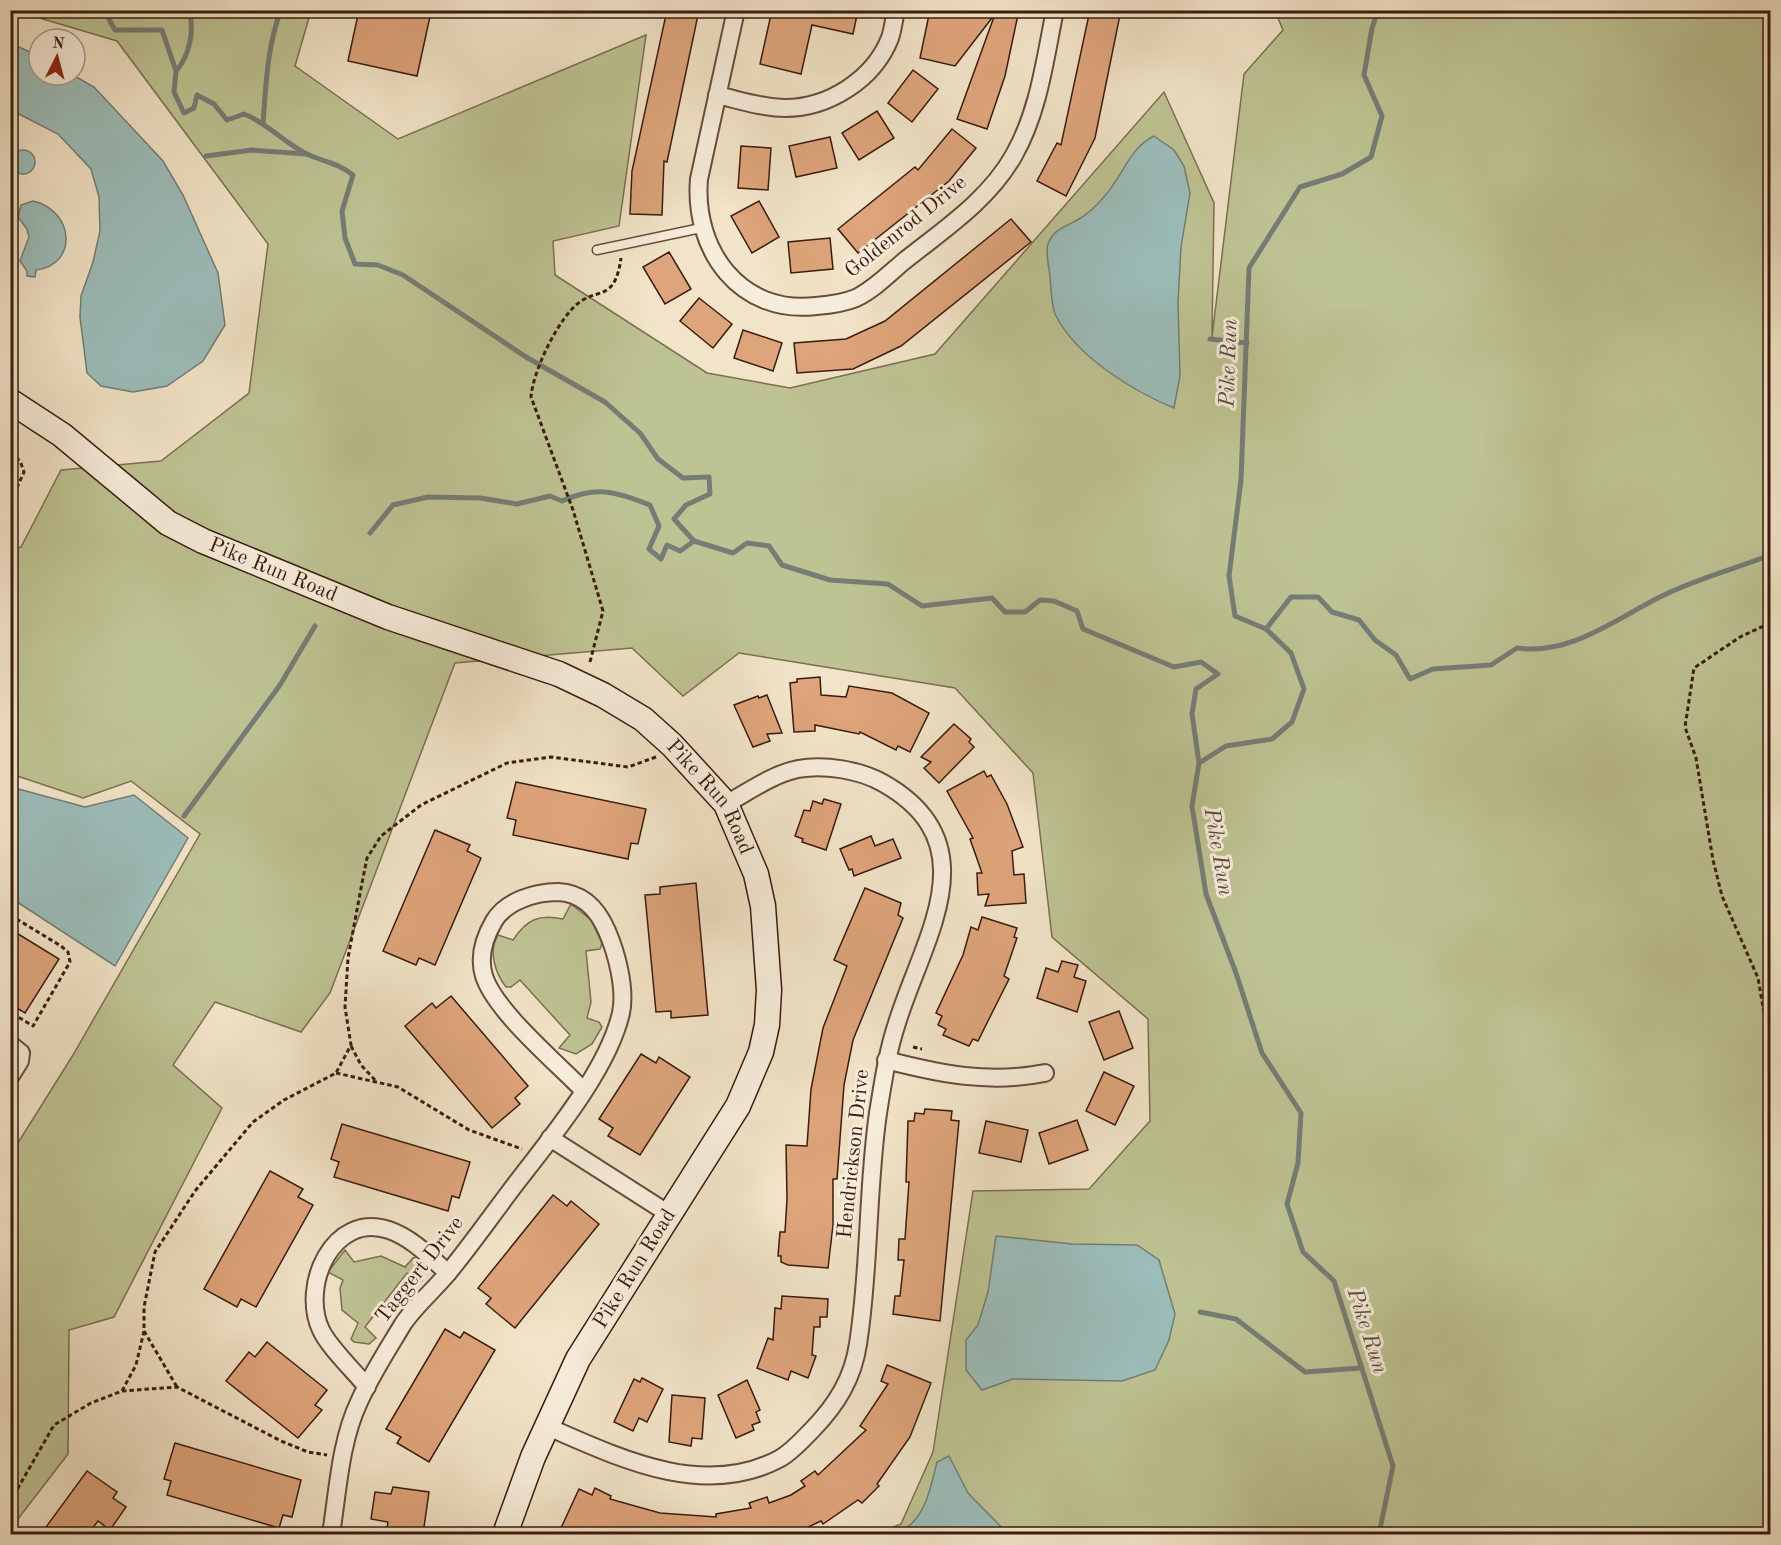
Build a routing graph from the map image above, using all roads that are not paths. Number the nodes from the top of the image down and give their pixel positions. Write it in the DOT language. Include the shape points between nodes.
graph roads {
  1 [pos="736,10"];
  2 [pos="896,10"];
  3 [pos="1055,10"];
  4 [pos="717,95"];
  5 [pos="701,228"];
  6 [pos="597,250"];
  7 [pos="10,401"];
  8 [pos="726,804"];
  9 [pos="10,1044"];
  10 [pos="886,1060"];
  11 [pos="1045,1073"];
  12 [pos="10,1077"];
  13 [pos="583,1090"];
  14 [pos="550,1138"];
  15 [pos="669,1214"];
  16 [pos="448,1273"];
  17 [pos="367,1387"];
  18 [pos="548,1427"];
  19 [pos="331,1534"];
  20 [pos="505,1534"];
  1 -- 4 [label="street, Goldenrod Drive"];
  2 -- 4 [label="street" via="890,37 879,58 844,93 820,103 786,108"];
  3 -- 5 [label="street, Goldenrod Drive" via="1036,98 1014,156 970,208 856,298 803,308 773,302 748,291 726,274"];
  4 -- 5 [label="street, Goldenrod Drive" via="699,179"];
  5 -- 6 [label="lane"];
  7 -- 8 [label="street, Pike Run Road" via="62,435 168,523 203,542 388,617 559,674 603,695 643,719"];
  8 -- 10 [label="street, Hendrickson Drive" via="777,776 799,769 843,770 897,791 915,807 934,835 943,868 939,906"];
  8 -- 15 [label="street, Pike Run Road" via="756,874 763,906 769,990 767,1025 761,1052 738,1106"];
  9 -- 12 [label="street" via="21,1053"];
  10 -- 11 [label="street" via="945,1075 988,1080"];
  10 -- 18 [label="street, Hendrickson Drive" via="877,1119 858,1345 848,1381 830,1412 794,1448 746,1473 664,1472 618,1458"];
  13 -- 13 [label="street, Taggert Drive" via="498,1002 484,975 482,944 496,918 510,905 531,895 560,892 585,899 602,919 613,944 621,1011 612,1043"];
  13 -- 14 [label="street, Taggert Drive"];
  14 -- 15 [label="street"];
  14 -- 16 [label="street, Taggert Drive"];
  15 -- 18 [label="street, Pike Run Road" via="578,1359"];
  16 -- 17 [label="street, Taggert Drive" via="405,1322"];
  16 -- 17 [label="street" via="410,1240 389,1229 364,1229 344,1235 330,1248 315,1286 321,1330"];
  17 -- 19 [label="street, Taggert Drive" via="348,1434"];
  18 -- 20 [label="street, Pike Run Road"];
}
